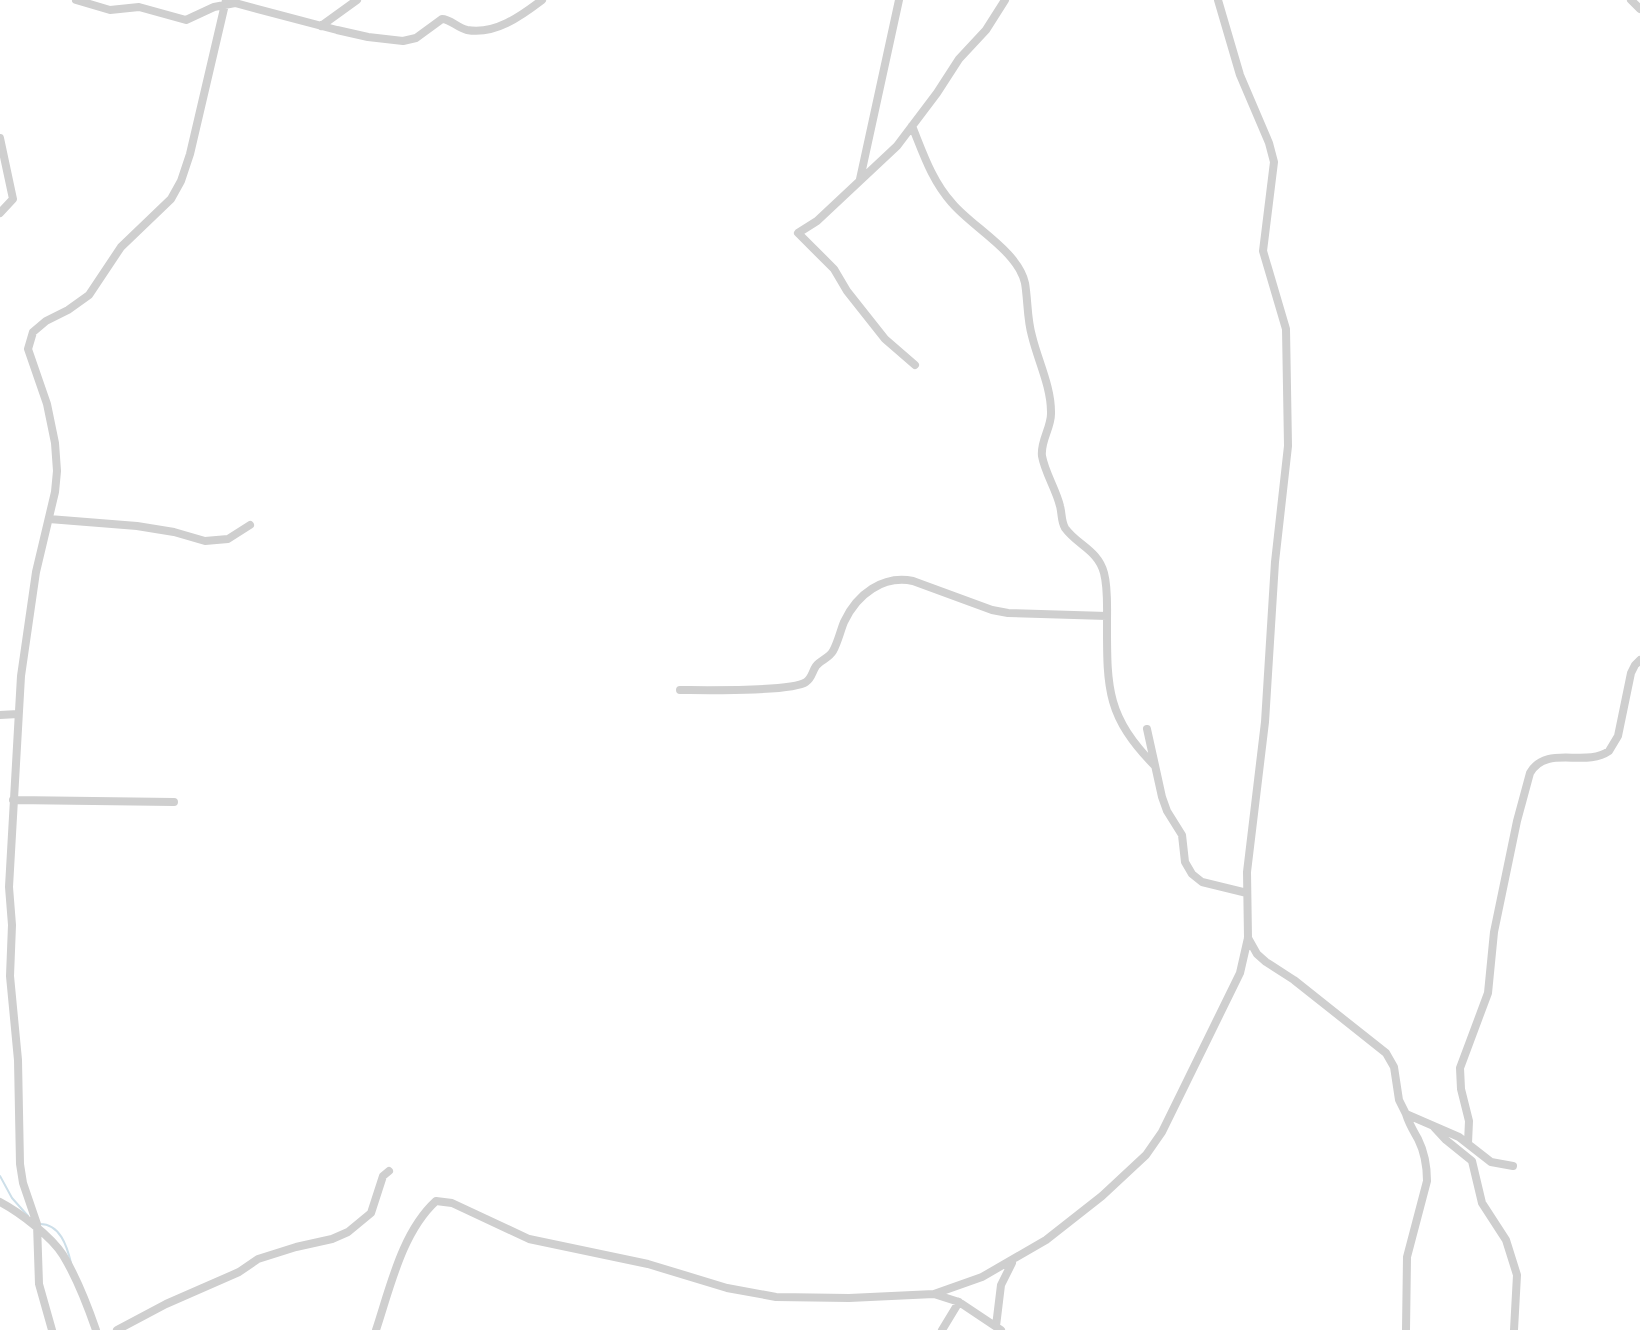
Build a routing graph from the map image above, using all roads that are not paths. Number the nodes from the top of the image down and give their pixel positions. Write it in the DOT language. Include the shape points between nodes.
graph roads {
  1 [pos="76,0"];
  2 [pos="357,0"];
  3 [pos="542,0"];
  4 [pos="899,0"];
  5 [pos="1005,0"];
  6 [pos="1218,0"];
  7 [pos="1631,0"];
  8 [pos="225,2"];
  9 [pos="1640,8"];
  10 [pos="321,26"];
  11 [pos="912,126"];
  12 [pos="0,138"];
  13 [pos="860,179"];
  14 [pos="0,213"];
  15 [pos="915,365"];
  16 [pos="49,519"];
  17 [pos="250,525"];
  18 [pos="1107,616"];
  19 [pos="1640,660"];
  20 [pos="680,690"];
  21 [pos="18,714"];
  22 [pos="0,716"];
  23 [pos="1147,729"];
  24 [pos="1155,766"];
  25 [pos="13,800"];
  26 [pos="174,802"];
  27 [pos="1247,892"];
  28 [pos="1248,938"];
  29 [pos="1406,1114"];
  30 [pos="1433,1125"];
  31 [pos="1468,1143"];
  32 [pos="1513,1166"];
  33 [pos="389,1171"];
  34 [pos="0,1202"];
  35 [pos="38,1230"];
  36 [pos="1013,1261"];
  37 [pos="934,1294"];
  38 [pos="959,1302"];
  39 [pos="999,1328"];
  40 [pos="52,1330"];
  41 [pos="96,1330"];
  42 [pos="117,1330"];
  43 [pos="376,1330"];
  44 [pos="942,1330"];
  45 [pos="1406,1330"];
  46 [pos="1514,1330"];
  1 -- 8 [label="street" via="110,10 139,7 186,20"];
  2 -- 10 [label="street"];
  3 -- 10 [label="street" via="511,23 470,31 442,20 416,38 403,40 368,37"];
  4 -- 13 [label="street"];
  5 -- 11 [label="street" via="986,30 959,59"];
  6 -- 27 [label="street" via="1240,75 1274,162 1263,251 1284,317 1288,387 1287,462 1275,562 1265,722"];
  7 -- 9 [label="street"];
  8 -- 10 [label="street" via="249,5"];
  8 -- 16 [label="street" via="190,154 171,199 120,247 89,296 46,321 33,332 29,341 28,349 55,443 57,471"];
  11 -- 13 [label="street" via="897,146"];
  11 -- 18 [label="street" via="930,170 952,204 998,243 1024,282 1031,335 1051,405 1051,421 1042,456 1064,526 1092,550 1102,568"];
  12 -- 14 [label="street" via="13,199"];
  13 -- 15 [label="street" via="798,235 834,269 885,339"];
  16 -- 17 [label="street" via="137,526 205,541 228,539"];
  16 -- 21 [label="street" via="36,572"];
  18 -- 20 [label="street" via="1008,613 913,581 887,580 871,588 854,606 832,652 816,665 810,678 802,684 784,688"];
  18 -- 24 [label="street" via="1106,674 1111,699 1126,733"];
  19 -- 31 [label="street" via="1631,673 1618,736 1609,751 1586,757 1548,758 1534,766 1530,773 1494,932 1488,993 1460,1068 1461,1089 1469,1121"];
  21 -- 22 [label="street"];
  21 -- 25 [label="street"];
  23 -- 24 [label="street"];
  24 -- 27 [label="street" via="1167,811 1182,835 1183,859 1192,874 1202,882"];
  25 -- 26 [label="street"];
  25 -- 35 [label="street" via="9,887 12,926 10,976 18,1060 18,1143 23,1184"];
  27 -- 28 [label="street"];
  28 -- 29 [label="street" via="1266,962 1294,980 1386,1053 1394,1067 1399,1100"];
  28 -- 36 [label="street" via="1240,973 1223,1012 1166,1124 1146,1155 1102,1196 1046,1240"];
  29 -- 30 [label="street"];
  29 -- 45 [label="street" via="1427,1170 1427,1182 1406,1258"];
  30 -- 31 [label="street"];
  30 -- 46 [label="street" via="1472,1161 1482,1203 1506,1240 1517,1275"];
  31 -- 32 [label="street" via="1491,1162"];
  33 -- 42 [label="street" via="383,1176 371,1213 348,1232 258,1259 239,1272"];
  34 -- 35 [label="street"];
  35 -- 40 [label="street" via="39,1284"];
  35 -- 41 [label="street" via="62,1254"];
  36 -- 37 [label="street" via="982,1277"];
  36 -- 39 [label="street" via="1001,1285"];
  37 -- 38 [label="street"];
  37 -- 43 [label="street" via="786,1297 727,1288 648,1264 530,1239 442,1200 431,1206 411,1235 391,1279"];
  38 -- 39 [label="street"];
  38 -- 44 [label="street"];
}
